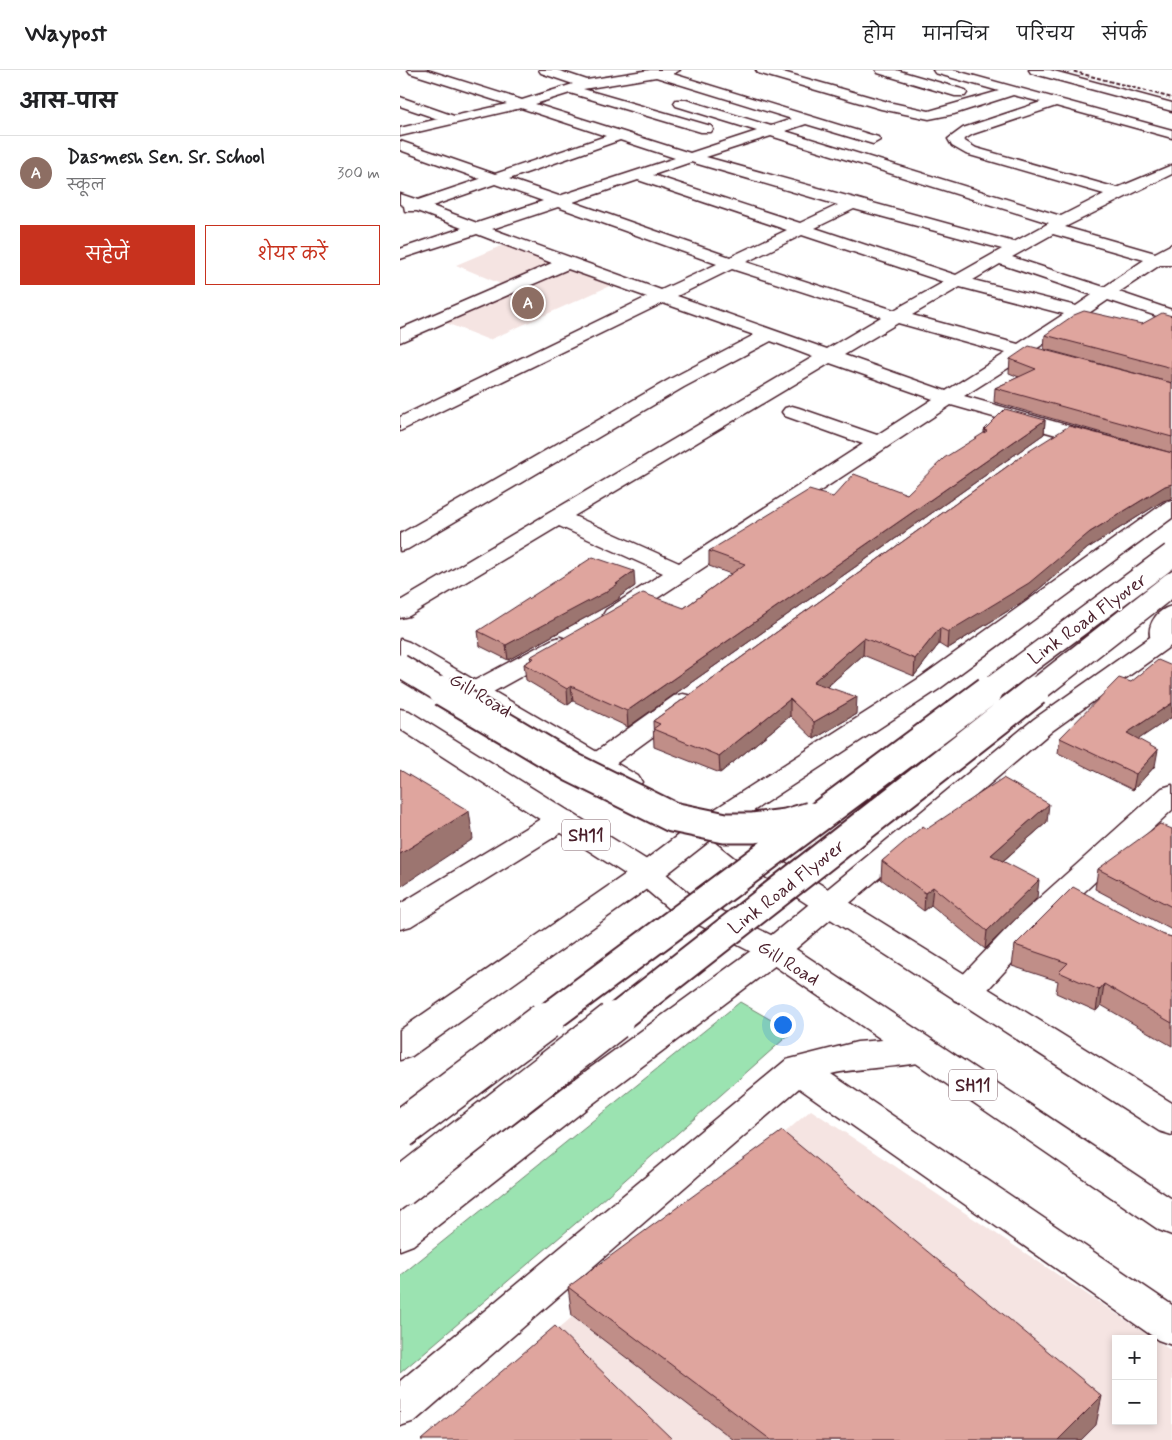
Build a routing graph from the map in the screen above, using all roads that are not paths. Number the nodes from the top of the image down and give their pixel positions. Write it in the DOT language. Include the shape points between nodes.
graph roads {
  1 [pos="414,70"];
  2 [pos="544,70"];
  3 [pos="762,70"];
  4 [pos="882,70"];
  5 [pos="939,70"];
  6 [pos="1035,70"];
  7 [pos="668,71"];
  8 [pos="586,84"];
  9 [pos="568,89"];
  10 [pos="1011,91"];
  11 [pos="982,100"];
  12 [pos="400,101"];
  13 [pos="681,103"];
  14 [pos="1052,103"];
  15 [pos="519,105"];
  16 [pos="1172,107"];
  17 [pos="807,119"];
  18 [pos="454,120"];
  19 [pos="773,130"];
  20 [pos="400,132"];
  21 [pos="1172,134"];
  22 [pos="618,136"];
  23 [pos="744,140"];
  24 [pos="873,140"];
  25 [pos="400,145"];
  26 [pos="690,158"];
  27 [pos="1172,169"];
  28 [pos="638,175"];
  29 [pos="497,178"];
  30 [pos="1116,193"];
  31 [pos="400,199"];
  32 [pos="559,201"];
  33 [pos="852,204"];
  34 [pos="418,206"];
  35 [pos="400,212"];
  36 [pos="1057,225"];
  37 [pos="477,228"];
  38 [pos="799,230"];
  39 [pos="1007,253"];
  40 [pos="400,254"];
  41 [pos="1166,257"];
  42 [pos="567,262"];
  43 [pos="731,263"];
  44 [pos="958,281"];
  45 [pos="1104,293"];
  46 [pos="663,297"];
  47 [pos="1078,312"];
  48 [pos="896,316"];
  49 [pos="1172,316"];
  50 [pos="769,335"];
  51 [pos="400,336"];
  52 [pos="1021,351"];
  53 [pos="828,356"];
  54 [pos="1050,359"];
  55 [pos="948,398"];
  56 [pos="792,412"];
  57 [pos="400,425"];
  58 [pos="1065,431"];
  59 [pos="880,443"];
  60 [pos="1041,447"];
  61 [pos="1172,462"];
  62 [pos="1172,508"];
  63 [pos="558,517"];
  64 [pos="400,544"];
  65 [pos="1172,555"];
  66 [pos="680,572"];
  67 [pos="1172,584"];
  68 [pos="400,611"];
  69 [pos="1172,613"];
  70 [pos="601,622"];
  71 [pos="576,636"];
  72 [pos="1168,636"];
  73 [pos="400,647"];
  74 [pos="400,666"];
  75 [pos="700,690"];
  76 [pos="475,691"];
  77 [pos="400,716"];
  78 [pos="597,764"];
  79 [pos="1172,794"];
  80 [pos="822,813"];
  81 [pos="562,819"];
  82 [pos="708,827"];
  83 [pos="647,874"];
  84 [pos="1068,890"];
  85 [pos="829,904"];
  86 [pos="1094,905"];
  87 [pos="400,918"];
  88 [pos="774,950"];
  89 [pos="966,992"];
  90 [pos="400,1048"];
  91 [pos="921,1050"];
  92 [pos="798,1069"];
  93 [pos="1172,1121"];
  94 [pos="400,1130"];
  95 [pos="400,1188"];
  96 [pos="1172,1219"];
  97 [pos="400,1234"];
  98 [pos="1172,1327"];
  99 [pos="400,1407"];
  1 -- 15 [label="street"];
  2 -- 8 [label="street"];
  3 -- 11 [label="street" via="919,114 938,114"];
  4 -- 11 [label="street"];
  5 -- 10 [label="street"];
  6 -- 16 [label="street"];
  7 -- 8 [label="street"];
  7 -- 17 [label="street"];
  8 -- 9 [label="street"];
  9 -- 15 [label="street"];
  9 -- 23 [label="street"];
  10 -- 11 [label="street"];
  10 -- 14 [label="street"];
  12 -- 18 [label="street"];
  13 -- 19 [label="street"];
  14 -- 21 [label="street"];
  14 -- 30 [label="street" via="968,131 955,139 956,142 971,151"];
  15 -- 18 [label="street"];
  15 -- 22 [label="street"];
  17 -- 19 [label="street"];
  17 -- 24 [label="street"];
  18 -- 20 [label="street"];
  19 -- 23 [label="street"];
  19 -- 36 [label="street"];
  22 -- 26 [label="street"];
  22 -- 29 [label="street"];
  23 -- 26 [label="street"];
  25 -- 29 [label="street"];
  26 -- 28 [label="street"];
  26 -- 33 [label="street"];
  27 -- 30 [label="street"];
  28 -- 32 [label="street"];
  28 -- 38 [label="street"];
  29 -- 32 [label="street"];
  29 -- 34 [label="street"];
  30 -- 36 [label="street"];
  31 -- 34 [label="street"];
  32 -- 37 [label="street"];
  32 -- 43 [label="street"];
  33 -- 38 [label="street"];
  33 -- 39 [label="street"];
  34 -- 35 [label="street"];
  34 -- 37 [label="street"];
  36 -- 39 [label="street"];
  36 -- 41 [label="street"];
  37 -- 40 [label="street"];
  37 -- 42 [label="street"];
  38 -- 43 [label="street"];
  38 -- 44 [label="street"];
  39 -- 44 [label="street"];
  39 -- 45 [label="street"];
  41 -- 45 [label="street"];
  42 -- 46 [label="street"];
  42 -- 51 [label="street"];
  43 -- 46 [label="street"];
  43 -- 48 [label="street"];
  44 -- 47 [label="street"];
  44 -- 48 [label="street"];
  45 -- 47 [label="street"];
  45 -- 49 [label="street"];
  46 -- 50 [label="street"];
  46 -- 57 [label="street"];
  47 -- 52 [label="street"];
  48 -- 52 [label="street"];
  48 -- 53 [label="street"];
  50 -- 53 [label="street"];
  50 -- 64 [label="street" via="677,382"];
  52 -- 54 [label="street"];
  52 -- 55 [label="street"];
  53 -- 55 [label="street"];
  53 -- 63 [label="street"];
  55 -- 58 [label="street"];
  55 -- 59 [label="street"];
  56 -- 59 [label="street"];
  58 -- 60 [label="street"];
  58 -- 61 [label="street"];
  59 -- 66 [label="street"];
  62 -- 82 [label="street" via="930,683"];
  63 -- 66 [label="street"];
  63 -- 68 [label="street"];
  65 -- 80 [label="street, Link Road Flyover, bridge"];
  66 -- 70 [label="street"];
  67 -- 95 [label="street, Link Road Flyover, bridge"];
  69 -- 72 [label="street" via="1164,621"];
  71 -- 76 [label="street"];
  72 -- 85 [label="street" via="1043,725"];
  73 -- 76 [label="street, Gill Road"];
  74 -- 80 [label="street, bridge" via="573,768 672,817 725,828 753,828 786,824"];
  75 -- 78 [label="street"];
  76 -- 78 [label="street, Gill Road"];
  77 -- 81 [label="street, Gill Road / SH11"];
  78 -- 82 [label="street, Gill Road"];
  79 -- 84 [label="street"];
  80 -- 94 [label="street, Link Road Flyover, bridge"];
  81 -- 83 [label="street, Gill Road / SH11"];
  81 -- 87 [label="street"];
  82 -- 83 [label="street"];
  82 -- 85 [label="street, Gill Road" via="724,833 749,853"];
  83 -- 88 [label="street, Gill Road / SH11" via="680,903"];
  83 -- 90 [label="street"];
  84 -- 86 [label="street"];
  84 -- 89 [label="street" via="1028,926"];
  85 -- 88 [label="street"];
  85 -- 89 [label="street, Gill Road"];
  88 -- 91 [label="street, Gill Road / SH11"];
  88 -- 97 [label="street"];
  89 -- 93 [label="street, Gill Road"];
  91 -- 92 [label="street" via="857,1055"];
  91 -- 96 [label="street, Gill Road / SH11"];
  92 -- 98 [label="street"];
  92 -- 99 [label="street"];
}
